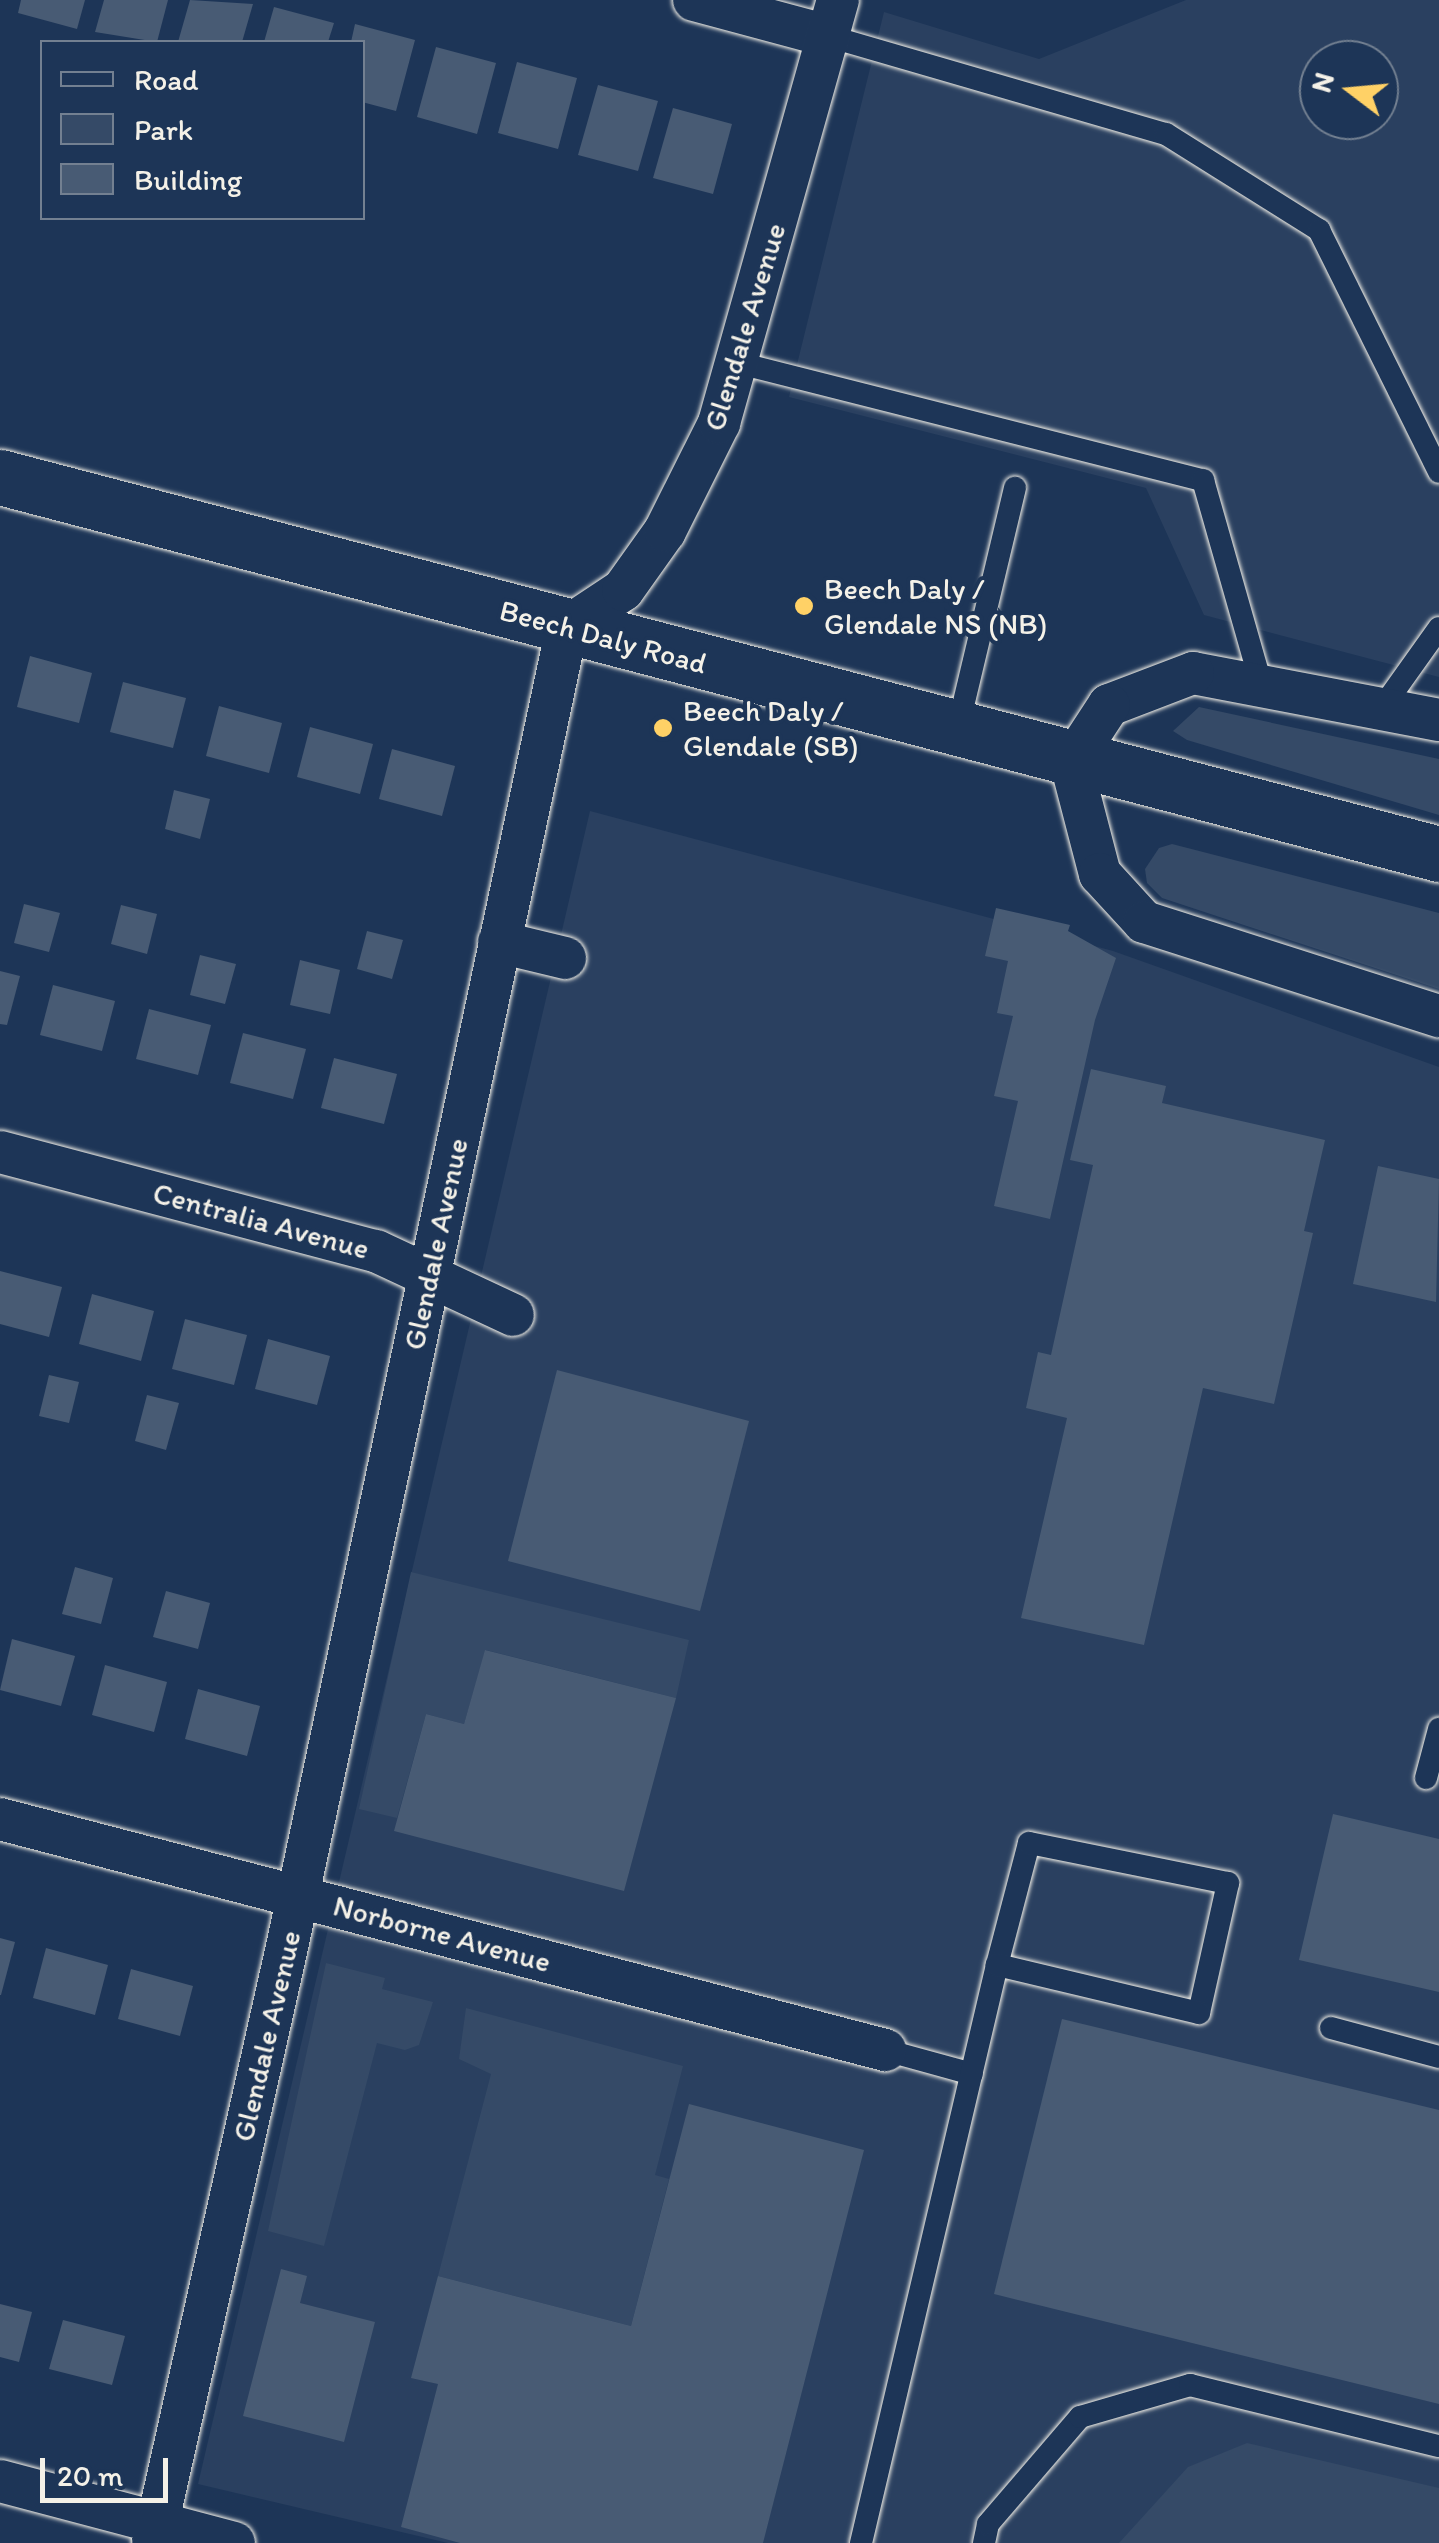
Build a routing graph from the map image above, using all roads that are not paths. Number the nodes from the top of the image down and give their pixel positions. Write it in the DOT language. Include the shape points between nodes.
graph roads {
  1 [pos="694,0"];
  2 [pos="833,18"];
  3 [pos="739,362"];
  4 [pos="1439,472"];
  5 [pos="0,477"];
  6 [pos="1015,488"];
  7 [pos="567,627"];
  8 [pos="1439,628"];
  9 [pos="1261,684"];
  10 [pos="1382,708"];
  11 [pos="1439,720"];
  12 [pos="957,731"];
  13 [pos="1071,763"];
  14 [pos="1439,854"];
  15 [pos="499,942"];
  16 [pos="565,958"];
  17 [pos="1439,1016"];
  18 [pos="0,1152"];
  19 [pos="429,1276"];
  20 [pos="512,1315"];
  21 [pos="1439,1729"];
  22 [pos="1426,1778"];
  23 [pos="0,1819"];
  24 [pos="298,1896"];
  25 [pos="997,1965"];
  26 [pos="1331,2028"];
  27 [pos="884,2050"];
  28 [pos="1439,2057"];
  29 [pos="972,2074"];
  30 [pos="1439,2446"];
  31 [pos="0,2481"];
  32 [pos="155,2533"];
  33 [pos="234,2543"];
  34 [pos="861,2543"];
  35 [pos="984,2543"];
  1 -- 2 [label="street"];
  2 -- 3 [label="street, Glendale Avenue"];
  2 -- 4 [label="lane" via="1166,134 1318,230"];
  3 -- 7 [label="street, Glendale Avenue" via="719,423 665,531 623,590"];
  3 -- 9 [label="lane" via="1203,480"];
  5 -- 7 [label="main road, Beech Daly Road"];
  6 -- 12 [label="lane"];
  7 -- 12 [label="main road, Beech Daly Road"];
  7 -- 15 [label="street, Glendale Avenue"];
  8 -- 10 [label="lane"];
  9 -- 10 [label="street"];
  9 -- 13 [label="street" via="1193,673 1109,705"];
  10 -- 11 [label="street"];
  12 -- 13 [label="main road, Beech Daly Road"];
  13 -- 14 [label="main road, Beech Daly Road"];
  13 -- 17 [label="street" via="1100,874 1144,922"];
  15 -- 16 [label="street"];
  15 -- 19 [label="street, Glendale Avenue"];
  18 -- 19 [label="street, Centralia Avenue" via="376,1251"];
  19 -- 20 [label="street, Centralia Avenue"];
  19 -- 24 [label="street, Glendale Avenue"];
  21 -- 22 [label="lane"];
  23 -- 24 [label="street, Norborne Avenue"];
  24 -- 27 [label="street, Norborne Avenue"];
  24 -- 32 [label="street, Glendale Avenue"];
  25 -- 25 [label="lane" via="1029,1843 1228,1883 1199,2013"];
  25 -- 29 [label="lane"];
  26 -- 28 [label="lane"];
  27 -- 29 [label="lane"];
  29 -- 34 [label="lane"];
  30 -- 35 [label="lane" via="1190,2385 1080,2417 988,2524"];
  31 -- 32 [label="street"];
  32 -- 33 [label="street"];
}
